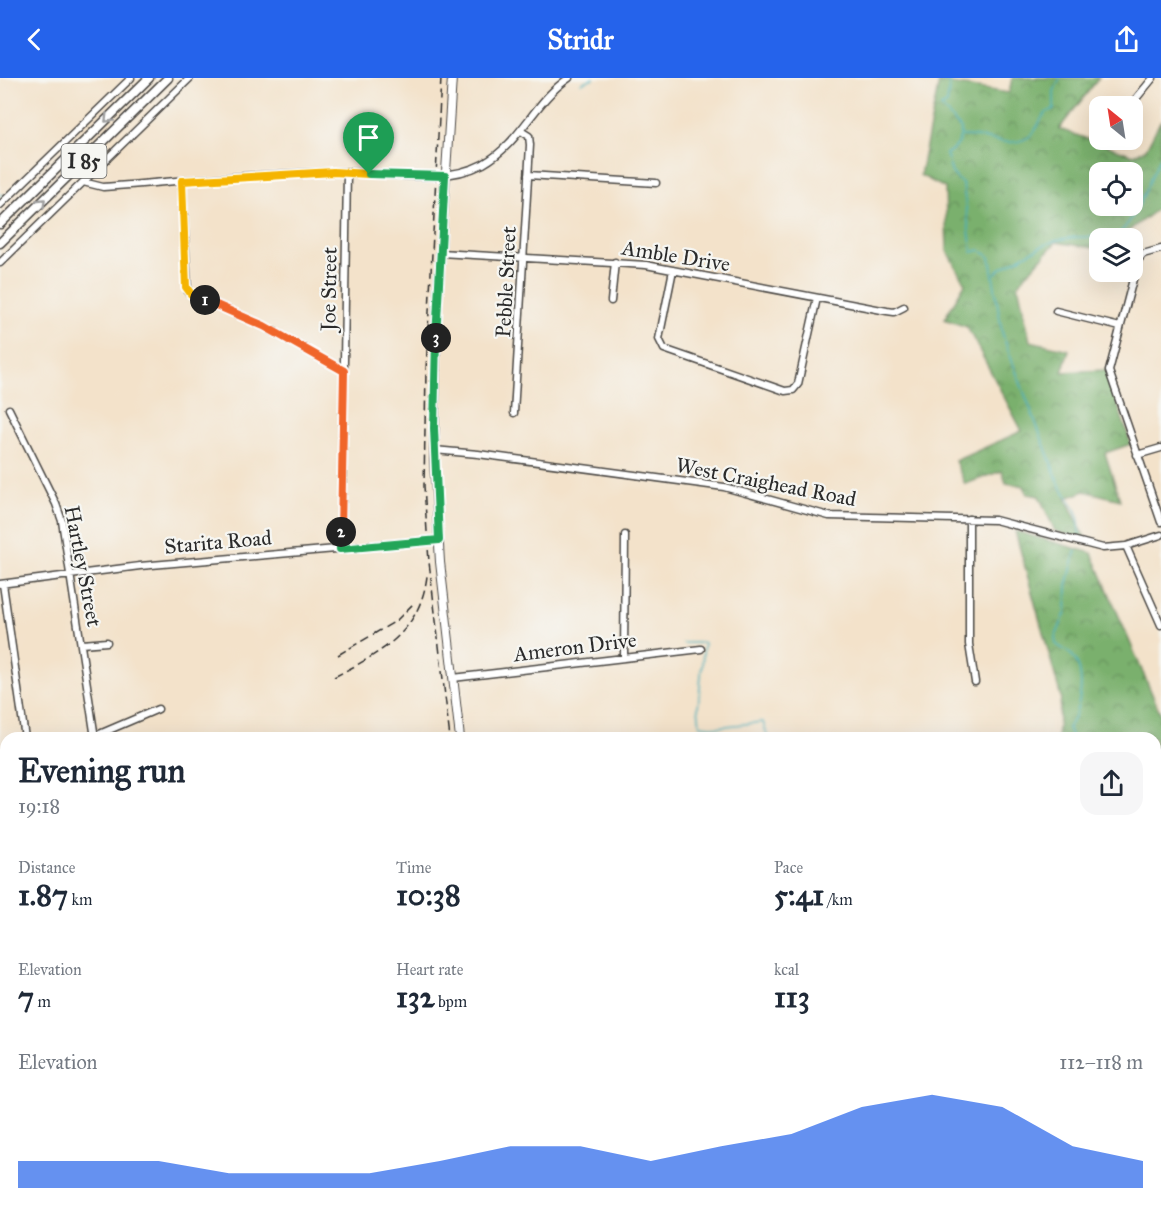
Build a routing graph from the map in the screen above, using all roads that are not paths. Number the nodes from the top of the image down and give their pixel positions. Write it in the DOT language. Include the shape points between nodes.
graph roads {
  1 [pos="131,78"];
  2 [pos="149,78"];
  3 [pos="168,78"];
  4 [pos="190,78"];
  5 [pos="452,78"];
  6 [pos="569,78"];
  7 [pos="1153,78"];
  8 [pos="1138,96"];
  9 [pos="533,116"];
  10 [pos="520,133"];
  11 [pos="530,148"];
  12 [pos="348,173"];
  13 [pos="528,175"];
  14 [pos="445,176"];
  15 [pos="182,181"];
  16 [pos="83,182"];
  17 [pos="656,183"];
  18 [pos="0,205"];
  19 [pos="0,224"];
  20 [pos="0,243"];
  21 [pos="1161,249"];
  22 [pos="440,253"];
  23 [pos="524,257"];
  24 [pos="615,262"];
  25 [pos="0,263"];
  26 [pos="673,270"];
  27 [pos="817,298"];
  28 [pos="611,301"];
  29 [pos="904,307"];
  30 [pos="1056,311"];
  31 [pos="1120,327"];
  32 [pos="344,371"];
  33 [pos="9,409"];
  34 [pos="514,413"];
  35 [pos="1161,448"];
  36 [pos="434,450"];
  37 [pos="1137,454"];
  38 [pos="969,519"];
  39 [pos="1161,522"];
  40 [pos="625,535"];
  41 [pos="1161,535"];
  42 [pos="439,540"];
  43 [pos="1126,546"];
  44 [pos="340,549"];
  45 [pos="70,575"];
  46 [pos="2,584"];
  47 [pos="1161,625"];
  48 [pos="107,642"];
  49 [pos="82,644"];
  50 [pos="701,650"];
  51 [pos="624,657"];
  52 [pos="453,678"];
  53 [pos="975,682"];
  54 [pos="158,709"];
  55 [pos="24,732"];
  56 [pos="94,732"];
  57 [pos="106,732"];
  58 [pos="459,732"];
  1 -- 18 [label="street"];
  2 -- 19 [label="highway, I 85, one-way"];
  20 -- 3 [label="highway, I 85, one-way"];
  4 -- 16 [label="street"];
  5 -- 14 [label="main road"];
  6 -- 9 [label="street"];
  7 -- 8 [label="street"];
  9 -- 10 [label="street"];
  9 -- 11 [label="street, Pebble Street"];
  10 -- 11 [label="street"];
  10 -- 14 [label="street" via="484,163"];
  11 -- 13 [label="street, Pebble Street"];
  12 -- 14 [label="street"];
  12 -- 15 [label="street"];
  12 -- 32 [label="street, Joe Street"];
  13 -- 17 [label="street"];
  13 -- 23 [label="street, Pebble Street"];
  14 -- 22 [label="main road"];
  15 -- 16 [label="street" via="103,187"];
  15 -- 32 [label="street" via="188,292 264,326"];
  16 -- 25 [label="street"];
  21 -- 31 [label="street" via="1147,252 1138,260"];
  22 -- 23 [label="street, Amble Drive"];
  22 -- 36 [label="main road"];
  23 -- 24 [label="street, Amble Drive"];
  23 -- 34 [label="street, Pebble Street"];
  24 -- 26 [label="street, Amble Drive"];
  24 -- 28 [label="street"];
  26 -- 27 [label="street, Amble Drive"];
  26 -- 27 [label="street" via="659,339 661,346 785,391 798,384"];
  27 -- 29 [label="street, Amble Drive" via="894,312"];
  30 -- 31 [label="street"];
  31 -- 37 [label="street" via="1110,379"];
  32 -- 44 [label="street, Joe Street"];
  33 -- 45 [label="street, Hartley Street" via="56,504"];
  35 -- 37 [label="street"];
  36 -- 38 [label="street, West Craighead Road" via="724,487 830,516"];
  36 -- 42 [label="main road"];
  37 -- 39 [label="street"];
  38 -- 43 [label="street, West Craighead Road" via="1009,523 1089,546"];
  38 -- 53 [label="street" via="969,644"];
  40 -- 51 [label="street"];
  41 -- 43 [label="street, West Craighead Road"];
  42 -- 44 [label="street, Starita Road"];
  42 -- 52 [label="main road"];
  43 -- 47 [label="street"];
  44 -- 45 [label="street, Starita Road"];
  45 -- 46 [label="street, Starita Road"];
  45 -- 49 [label="street, Hartley Street"];
  46 -- 55 [label="street"];
  48 -- 49 [label="street"];
  49 -- 56 [label="street, Hartley Street"];
  50 -- 51 [label="street, Ameron Drive"];
  51 -- 52 [label="street, Ameron Drive"];
  52 -- 58 [label="main road"];
  54 -- 57 [label="street"];
}
